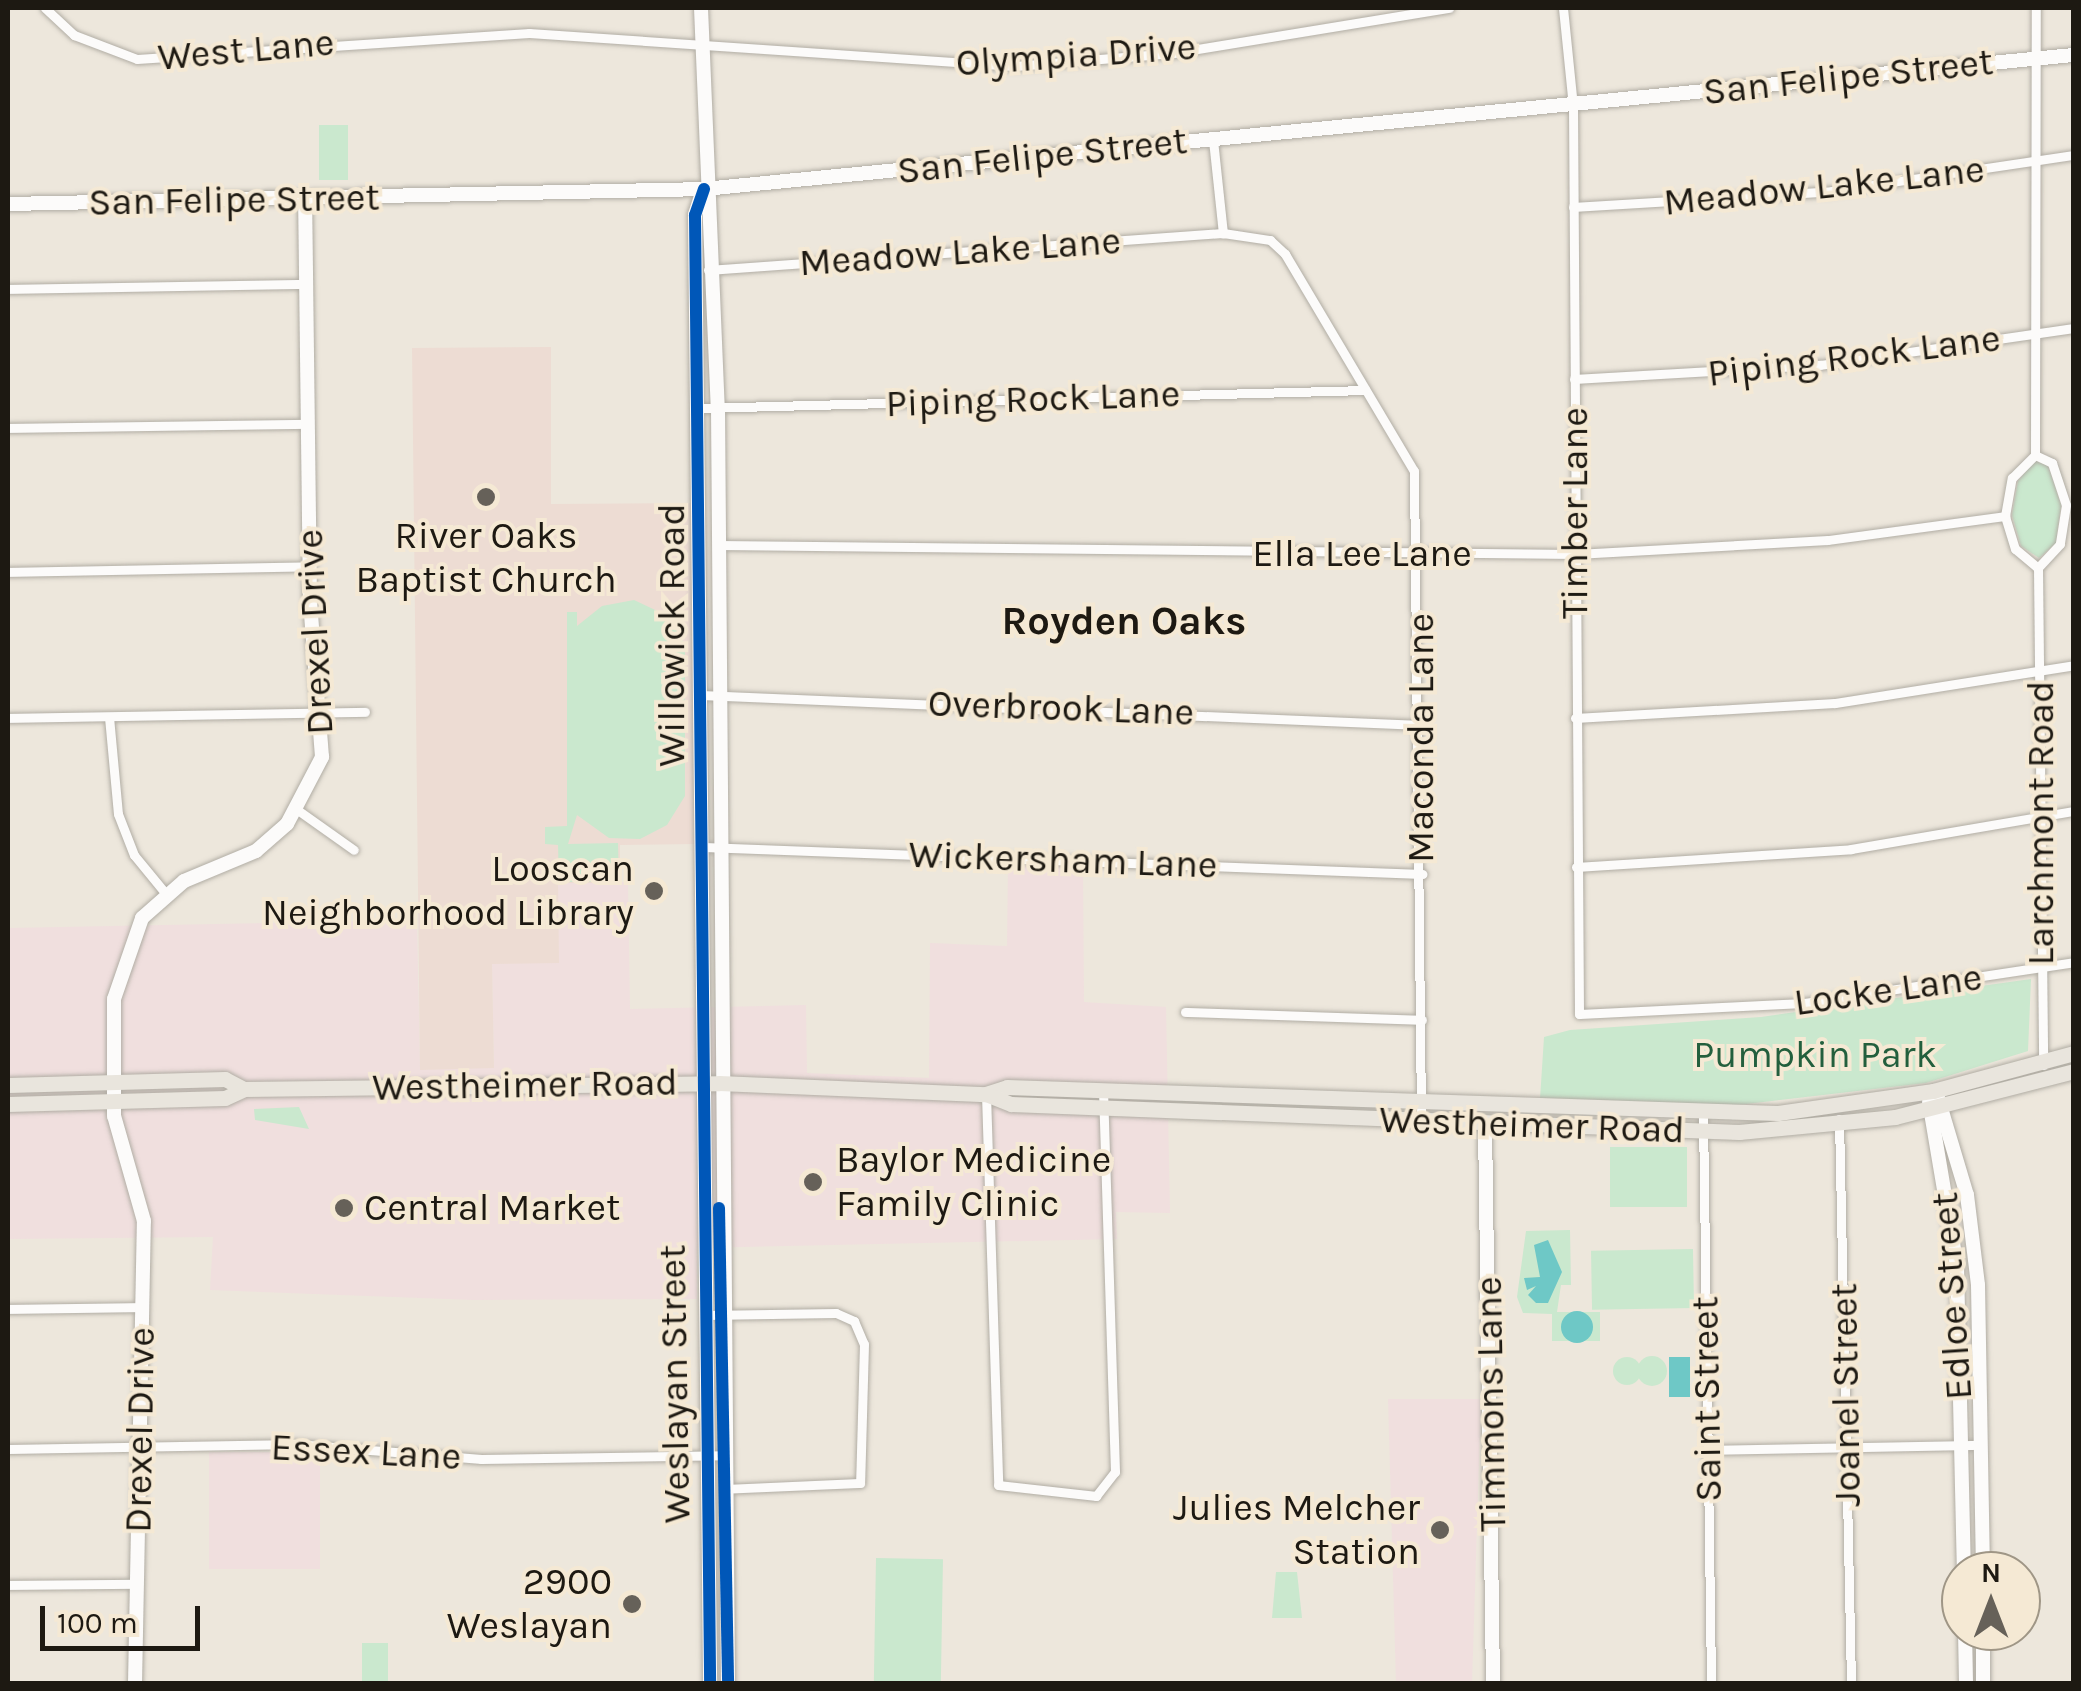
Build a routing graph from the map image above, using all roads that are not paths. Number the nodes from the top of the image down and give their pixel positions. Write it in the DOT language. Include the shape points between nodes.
graph roads {
  1 [pos="45,8"];
  2 [pos="701,8"];
  3 [pos="1448,8"];
  4 [pos="1563,8"];
  5 [pos="2036,8"];
  6 [pos="702,44"];
  7 [pos="2074,55"];
  8 [pos="2037,59"];
  9 [pos="1573,106"];
  10 [pos="1213,140"];
  11 [pos="2074,155"];
  12 [pos="2040,160"];
  13 [pos="704,189"];
  14 [pos="305,199"];
  15 [pos="8,204"];
  16 [pos="1573,207"];
  17 [pos="1223,233"];
  18 [pos="696,270"];
  19 [pos="714,270"];
  20 [pos="306,284"];
  21 [pos="8,289"];
  22 [pos="2074,328"];
  23 [pos="2040,334"];
  24 [pos="1574,379"];
  25 [pos="1365,390"];
  26 [pos="701,408"];
  27 [pos="718,408"];
  28 [pos="307,424"];
  29 [pos="8,428"];
  30 [pos="2036,455"];
  31 [pos="2070,505"];
  32 [pos="2005,516"];
  33 [pos="700,542"];
  34 [pos="718,546"];
  35 [pos="1576,554"];
  36 [pos="1420,555"];
  37 [pos="700,560"];
  38 [pos="309,566"];
  39 [pos="2038,568"];
  40 [pos="8,572"];
  41 [pos="2074,665"];
  42 [pos="2041,671"];
  43 [pos="702,694"];
  44 [pos="718,694"];
  45 [pos="364,712"];
  46 [pos="323,713"];
  47 [pos="110,717"];
  48 [pos="8,718"];
  49 [pos="1575,718"];
  50 [pos="1421,726"];
  51 [pos="298,811"];
  52 [pos="2074,811"];
  53 [pos="2040,816"];
  54 [pos="704,847"];
  55 [pos="721,847"];
  56 [pos="354,850"];
  57 [pos="1576,867"];
  58 [pos="1422,874"];
  59 [pos="166,894"];
  60 [pos="2074,962"];
  61 [pos="2040,967"];
  62 [pos="1185,1012"];
  63 [pos="1582,1018"];
  64 [pos="1422,1020"];
  65 [pos="2074,1053"];
  66 [pos="2042,1061"];
  67 [pos="2074,1071"];
  68 [pos="2047,1078"];
  69 [pos="114,1082"];
  70 [pos="711,1083"];
  71 [pos="8,1085"];
  72 [pos="244,1088"];
  73 [pos="1103,1091"];
  74 [pos="1932,1091"];
  75 [pos="986,1094"];
  76 [pos="114,1101"];
  77 [pos="8,1104"];
  78 [pos="1422,1104"];
  79 [pos="1944,1106"];
  80 [pos="1837,1107"];
  81 [pos="1104,1108"];
  82 [pos="1518,1108"];
  83 [pos="1591,1110"];
  84 [pos="1926,1110"];
  85 [pos="1703,1115"];
  86 [pos="1421,1121"];
  87 [pos="1485,1124"];
  88 [pos="1840,1124"];
  89 [pos="1589,1128"];
  90 [pos="1702,1132"];
  91 [pos="143,1306"];
  92 [pos="8,1309"];
  93 [pos="703,1315"];
  94 [pos="721,1315"];
  95 [pos="1959,1323"];
  96 [pos="1978,1323"];
  97 [pos="1980,1445"];
  98 [pos="142,1446"];
  99 [pos="1962,1446"];
  100 [pos="8,1448"];
  101 [pos="1847,1448"];
  102 [pos="1708,1450"];
  103 [pos="724,1455"];
  104 [pos="706,1456"];
  105 [pos="724,1489"];
  106 [pos="1983,1547"];
  107 [pos="1964,1548"];
  108 [pos="1983,1551"];
  109 [pos="134,1584"];
  110 [pos="8,1586"];
  111 [pos="1965,1651"];
  112 [pos="1983,1651"];
  113 [pos="135,1684"];
  114 [pos="710,1684"];
  115 [pos="728,1684"];
  116 [pos="1492,1684"];
  117 [pos="1711,1684"];
  118 [pos="1851,1684"];
  119 [pos="1966,1684"];
  120 [pos="1984,1684"];
  1 -- 6 [label="street, West Lane" via="74,35 137,59 459,33"];
  2 -- 6 [label="main road, Willowick Road"];
  3 -- 6 [label="street, Olympia Drive" via="1172,53 1014,66"];
  4 -- 9 [label="street, Timber Lane"];
  5 -- 8 [label="street"];
  6 -- 13 [label="main road, Willowick Road"];
  7 -- 8 [label="main road, San Felipe Street"];
  8 -- 9 [label="main road, San Felipe Street"];
  8 -- 12 [label="street"];
  9 -- 10 [label="main road, San Felipe Street"];
  9 -- 16 [label="street, Timber Lane"];
  10 -- 13 [label="main road, San Felipe Street"];
  10 -- 17 [label="street"];
  11 -- 12 [label="street, Meadow Lake Lane"];
  12 -- 16 [label="street, Meadow Lake Lane" via="1832,192"];
  12 -- 23 [label="street"];
  13 -- 14 [label="main road, San Felipe Street"];
  13 -- 18 [label="main road, Willowick Road"];
  13 -- 19 [label="main road, Willowick Road"];
  14 -- 15 [label="main road, San Felipe Street"];
  14 -- 20 [label="main road, Drexel Drive"];
  16 -- 24 [label="street, Timber Lane"];
  17 -- 19 [label="street, Meadow Lake Lane"];
  17 -- 25 [label="street, Maconda Lane" via="1270,240 1284,254"];
  18 -- 19 [label="street, Meadow Lake Lane"];
  18 -- 26 [label="main road, Willowick Road"];
  19 -- 27 [label="main road, Willowick Road"];
  20 -- 21 [label="street"];
  20 -- 28 [label="main road, Drexel Drive"];
  22 -- 23 [label="street, Piping Rock Lane"];
  23 -- 24 [label="street, Piping Rock Lane" via="1820,365"];
  23 -- 30 [label="street"];
  24 -- 35 [label="street, Timber Lane"];
  25 -- 27 [label="street, Piping Rock Lane"];
  25 -- 36 [label="street, Maconda Lane" via="1414,471"];
  26 -- 27 [label="street, Piping Rock Lane"];
  26 -- 33 [label="main road, Willowick Road"];
  27 -- 34 [label="main road, Willowick Road"];
  28 -- 29 [label="street"];
  28 -- 38 [label="main road, Drexel Drive"];
  30 -- 31 [label="street" via="2052,463"];
  30 -- 32 [label="street" via="2012,478"];
  31 -- 39 [label="street" via="2060,544"];
  32 -- 35 [label="street, Ella Lee Lane" via="1828,540"];
  32 -- 39 [label="street" via="2015,549"];
  33 -- 34 [label="main road, Ella Lee Lane"];
  33 -- 37 [label="main road, Willowick Road"];
  34 -- 36 [label="street, Ella Lee Lane"];
  34 -- 37 [label="main road"];
  34 -- 44 [label="main road, Willowick Road"];
  35 -- 36 [label="street, Ella Lee Lane"];
  35 -- 49 [label="street, Timber Lane"];
  36 -- 50 [label="street, Maconda Lane"];
  37 -- 43 [label="main road, Willowick Road"];
  38 -- 40 [label="street"];
  38 -- 46 [label="main road, Drexel Drive"];
  39 -- 42 [label="street, Larchmont Road"];
  41 -- 42 [label="street"];
  42 -- 49 [label="street" via="1835,703"];
  42 -- 53 [label="street, Larchmont Road"];
  43 -- 44 [label="street, Overbrook Lane"];
  43 -- 54 [label="main road, Willowick Road"];
  44 -- 50 [label="street, Overbrook Lane"];
  44 -- 55 [label="main road, Willowick Road"];
  45 -- 46 [label="street"];
  46 -- 47 [label="street"];
  46 -- 51 [label="main road, Drexel Drive" via="322,757"];
  47 -- 48 [label="street"];
  47 -- 59 [label="street" via="118,814 134,855"];
  49 -- 57 [label="street, Timber Lane"];
  50 -- 58 [label="street, Maconda Lane"];
  51 -- 56 [label="street"];
  51 -- 59 [label="main road, Drexel Drive" via="256,850"];
  52 -- 53 [label="street"];
  53 -- 57 [label="street" via="1850,849"];
  53 -- 61 [label="street, Larchmont Road"];
  54 -- 55 [label="street, Wickersham Lane"];
  54 -- 70 [label="main road, Willowick Road"];
  55 -- 58 [label="street, Wickersham Lane"];
  55 -- 70 [label="main road, Willowick Road"];
  57 -- 63 [label="street, Timber Lane"];
  58 -- 64 [label="street, Maconda Lane"];
  59 -- 69 [label="main road, Drexel Drive" via="134,930 120,966"];
  60 -- 61 [label="street, Locke Lane"];
  61 -- 63 [label="street, Locke Lane" via="1804,1003"];
  61 -- 66 [label="street, Larchmont Road"];
  62 -- 64 [label="street"];
  64 -- 78 [label="street, Maconda Lane"];
  65 -- 66 [label="main road, Westheimer Road"];
  66 -- 68 [label="street, Larchmont Road"];
  66 -- 74 [label="main road, Westheimer Road"];
  67 -- 68 [label="main road, Westheimer Road"];
  68 -- 79 [label="main road, Westheimer Road"];
  69 -- 71 [label="main road, Westheimer Road"];
  69 -- 72 [label="main road, Westheimer Road" via="225,1079"];
  69 -- 76 [label="main road, Drexel Drive"];
  70 -- 72 [label="main road, Westheimer Road"];
  70 -- 75 [label="main road, Westheimer Road"];
  70 -- 93 [label="main road, Weslayan Street"];
  70 -- 94 [label="main road, Weslayan Street"];
  72 -- 76 [label="main road, Westheimer Road" via="225,1098"];
  73 -- 75 [label="main road, Westheimer Road" via="1007,1087"];
  73 -- 78 [label="main road, Westheimer Road"];
  73 -- 81 [label="street"];
  74 -- 79 [label="main road, Edloe Street"];
  74 -- 80 [label="main road, Westheimer Road"];
  74 -- 84 [label="main road"];
  75 -- 81 [label="main road, Westheimer Road"];
  75 -- 81 [label="street" via="993,1466 1010,1494 1096,1496 1115,1472"];
  76 -- 77 [label="main road, Westheimer Road"];
  76 -- 91 [label="main road, Drexel Drive" via="143,1210"];
  78 -- 82 [label="main road, Westheimer Road"];
  78 -- 86 [label="street, Maconda Lane"];
  79 -- 84 [label="main road, Westheimer Road"];
  79 -- 96 [label="main road, Edloe Street" via="1967,1196"];
  80 -- 85 [label="main road, Westheimer Road"];
  80 -- 88 [label="street, Joanel Street"];
  81 -- 86 [label="main road, Westheimer Road"];
  82 -- 83 [label="main road, Westheimer Road"];
  82 -- 87 [label="main road"];
  83 -- 85 [label="main road, Westheimer Road"];
  83 -- 89 [label="main road"];
  84 -- 88 [label="main road, Westheimer Road"];
  84 -- 95 [label="main road, Edloe Street" via="1950,1205"];
  85 -- 90 [label="street, Saint Street"];
  86 -- 87 [label="main road, Westheimer Road"];
  87 -- 89 [label="main road, Westheimer Road"];
  87 -- 116 [label="main road, Timmons Lane"];
  88 -- 90 [label="main road, Westheimer Road"];
  88 -- 101 [label="street, Joanel Street"];
  89 -- 90 [label="main road, Westheimer Road"];
  90 -- 102 [label="street, Saint Street"];
  91 -- 92 [label="street"];
  91 -- 98 [label="main road, Drexel Drive"];
  93 -- 94 [label="street"];
  93 -- 104 [label="main road, Weslayan Street"];
  94 -- 103 [label="main road, Weslayan Street"];
  94 -- 105 [label="street" via="836,1312 854,1321 864,1344 865,1472 853,1488"];
  95 -- 96 [label="main road"];
  95 -- 99 [label="main road, Edloe Street"];
  96 -- 97 [label="main road, Edloe Street"];
  97 -- 99 [label="street"];
  97 -- 106 [label="main road, Edloe Street"];
  98 -- 100 [label="street, Essex Lane"];
  98 -- 104 [label="street, Essex Lane"];
  98 -- 109 [label="main road, Drexel Drive"];
  99 -- 101 [label="street"];
  99 -- 107 [label="main road, Edloe Street"];
  101 -- 102 [label="street"];
  101 -- 118 [label="street, Joanel Street"];
  102 -- 117 [label="street, Saint Street"];
  103 -- 104 [label="street, Essex Lane"];
  103 -- 105 [label="main road, Weslayan Street"];
  104 -- 114 [label="main road, Weslayan Street"];
  105 -- 115 [label="main road, Weslayan Street"];
  106 -- 107 [label="main road"];
  106 -- 108 [label="main road, Edloe Street"];
  109 -- 110 [label="street"];
  109 -- 113 [label="main road, Drexel Drive"];
  111 -- 119 [label="main road"];
  112 -- 120 [label="main road"];
}
